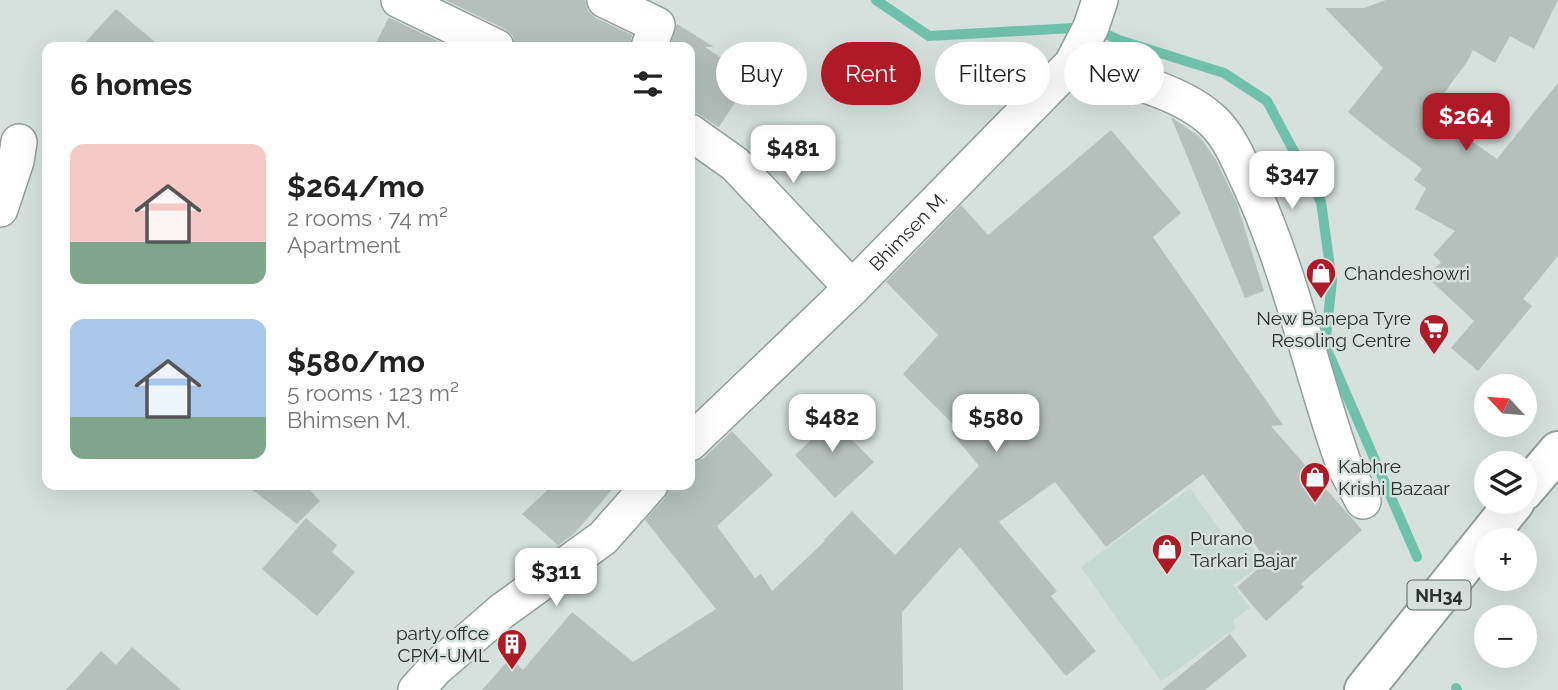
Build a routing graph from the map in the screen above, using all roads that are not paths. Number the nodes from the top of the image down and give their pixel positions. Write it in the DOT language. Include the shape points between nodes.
graph roads {
  1 [pos="399,0"];
  2 [pos="605,0"];
  3 [pos="1100,0"];
  4 [pos="486,42"];
  5 [pos="651,42"];
  6 [pos="1083,42"];
  7 [pos="1064,72"];
  8 [pos="1164,94"];
  9 [pos="19,142"];
  10 [pos="697,146"];
  11 [pos="0,209"];
  12 [pos="852,288"];
  13 [pos="695,438"];
  14 [pos="1558,451"];
  15 [pos="1537,476"];
  16 [pos="646,490"];
  17 [pos="1363,501"];
  18 [pos="1505,514"];
  19 [pos="416,690"];
  20 [pos="1364,690"];
  1 -- 4 [label="street"];
  2 -- 5 [label="street" via="657,25"];
  3 -- 6 [label="street, Bhimsen M."];
  7 -- 12 [label="street, Bhimsen M."];
  8 -- 17 [label="street" via="1192,105 1231,142 1261,206 1340,455"];
  9 -- 11 [label="street"];
  10 -- 12 [label="street" via="735,164"];
  12 -- 13 [label="street, Bhimsen M."];
  14 -- 15 [label="highway"];
  16 -- 19 [label="street" via="603,538 502,611"];
  18 -- 20 [label="highway, NH34"];
}
